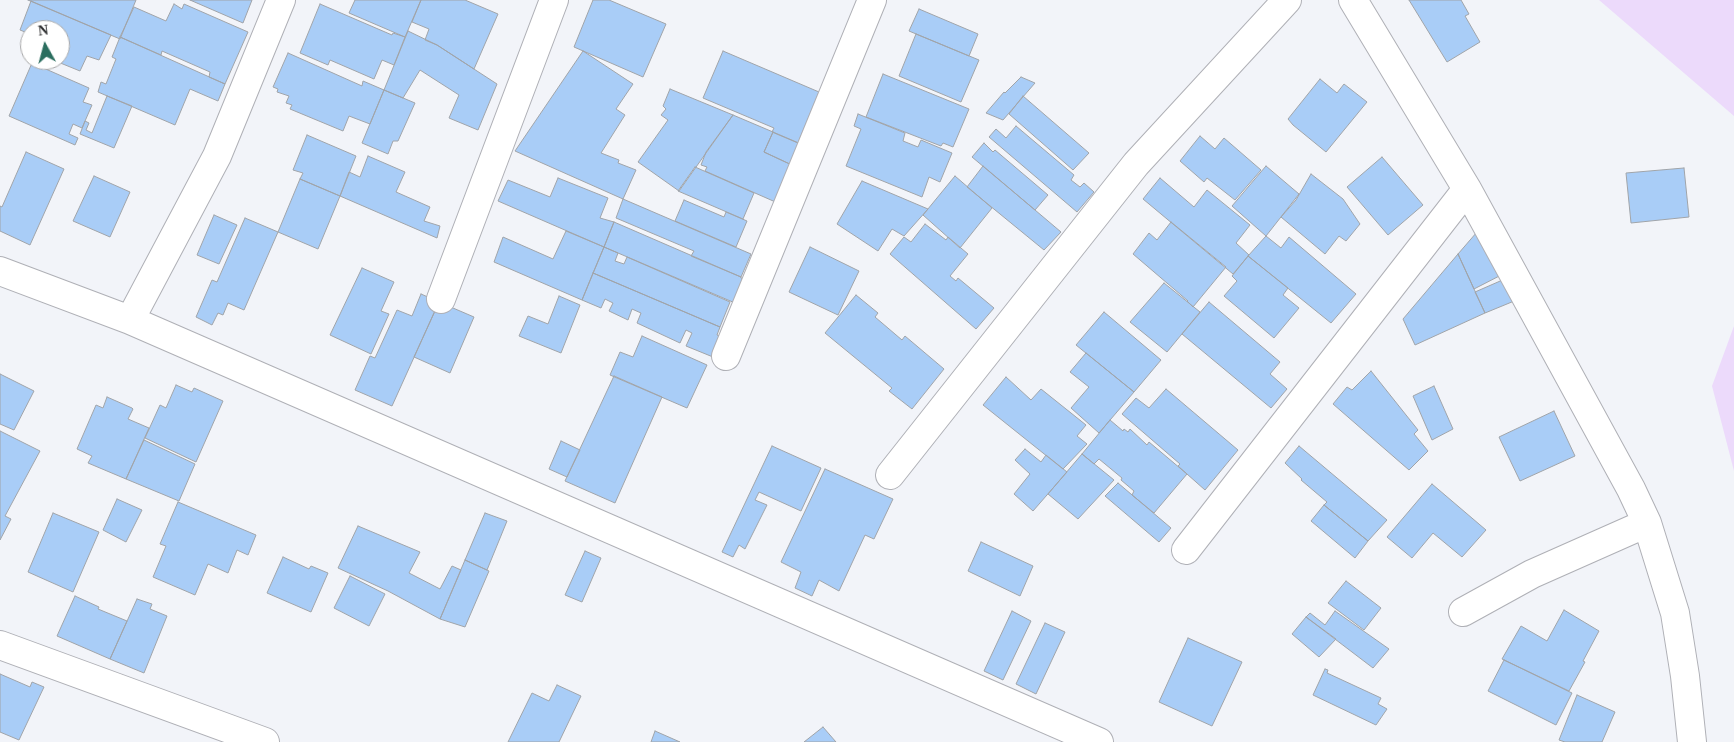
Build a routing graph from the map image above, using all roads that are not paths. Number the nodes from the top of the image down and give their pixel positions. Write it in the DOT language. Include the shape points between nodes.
graph roads {
  1 [pos="281,0"];
  2 [pos="554,0"];
  3 [pos="872,0"];
  4 [pos="1287,0"];
  5 [pos="1353,0"];
  6 [pos="1467,189"];
  7 [pos="0,271"];
  8 [pos="441,299"];
  9 [pos="130,320"];
  10 [pos="726,356"];
  11 [pos="890,475"];
  12 [pos="1647,523"];
  13 [pos="1186,550"];
  14 [pos="1463,612"];
  15 [pos="0,645"];
  16 [pos="258,741"];
  17 [pos="1099,742"];
  18 [pos="1692,742"];
  1 -- 9 [label="street" via="217,156"];
  2 -- 8 [label="street"];
  3 -- 10 [label="street"];
  4 -- 11 [label="street" via="1136,164"];
  5 -- 6 [label="street"];
  6 -- 12 [label="street"];
  6 -- 13 [label="street"];
  7 -- 9 [label="street"];
  9 -- 17 [label="street"];
  12 -- 14 [label="street" via="1532,574"];
  12 -- 18 [label="street" via="1674,612"];
  15 -- 16 [label="street"];
}
